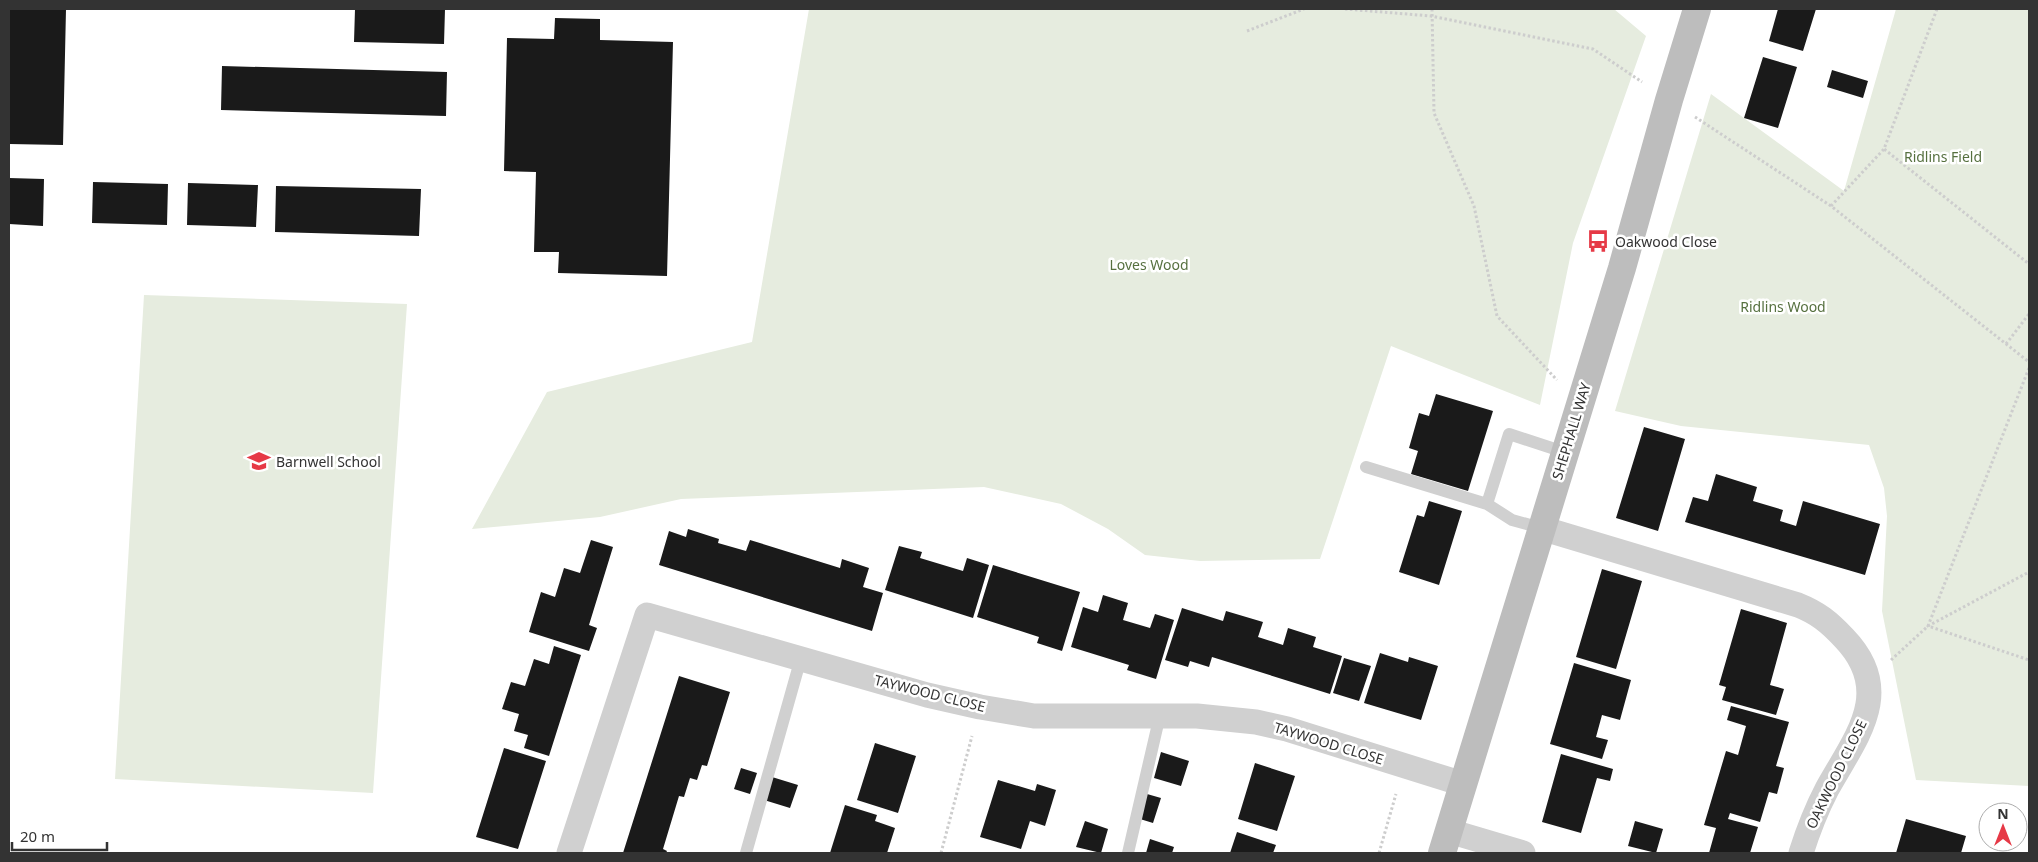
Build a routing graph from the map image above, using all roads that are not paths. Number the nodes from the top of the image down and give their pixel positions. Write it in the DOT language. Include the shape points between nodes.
graph roads {
  1 [pos="1697,9"];
  2 [pos="1564,452"];
  3 [pos="1366,467"];
  4 [pos="1487,504"];
  5 [pos="1541,528"];
  6 [pos="801,658"];
  7 [pos="1160,714"];
  8 [pos="1463,784"];
  9 [pos="1446,842"];
  10 [pos="570,853"];
  11 [pos="746,853"];
  12 [pos="1128,853"];
  13 [pos="1523,853"];
  14 [pos="1801,853"];
  1 -- 2 [label="street, SHEPHALL WAY" via="1622,268"];
  2 -- 4 [label="lane" via="1509,434"];
  2 -- 5 [label="street, SHEPHALL WAY"];
  3 -- 4 [label="lane"];
  4 -- 5 [label="lane" via="1512,520"];
  5 -- 8 [label="street, SHEPHALL WAY"];
  5 -- 14 [label="street, OAKWOOD CLOSE" via="1798,604 1817,612 1848,642 1859,657 1868,681 1869,703 1846,758 1817,810"];
  6 -- 7 [label="street, TAYWOOD CLOSE" via="927,695 1034,716"];
  6 -- 10 [label="street, TAYWOOD CLOSE" via="646,614"];
  6 -- 11 [label="lane"];
  7 -- 8 [label="street, TAYWOOD CLOSE" via="1256,722 1288,729"];
  7 -- 12 [label="lane"];
  8 -- 9 [label="street, SHEPHALL WAY"];
  9 -- 13 [label="street"];
}
